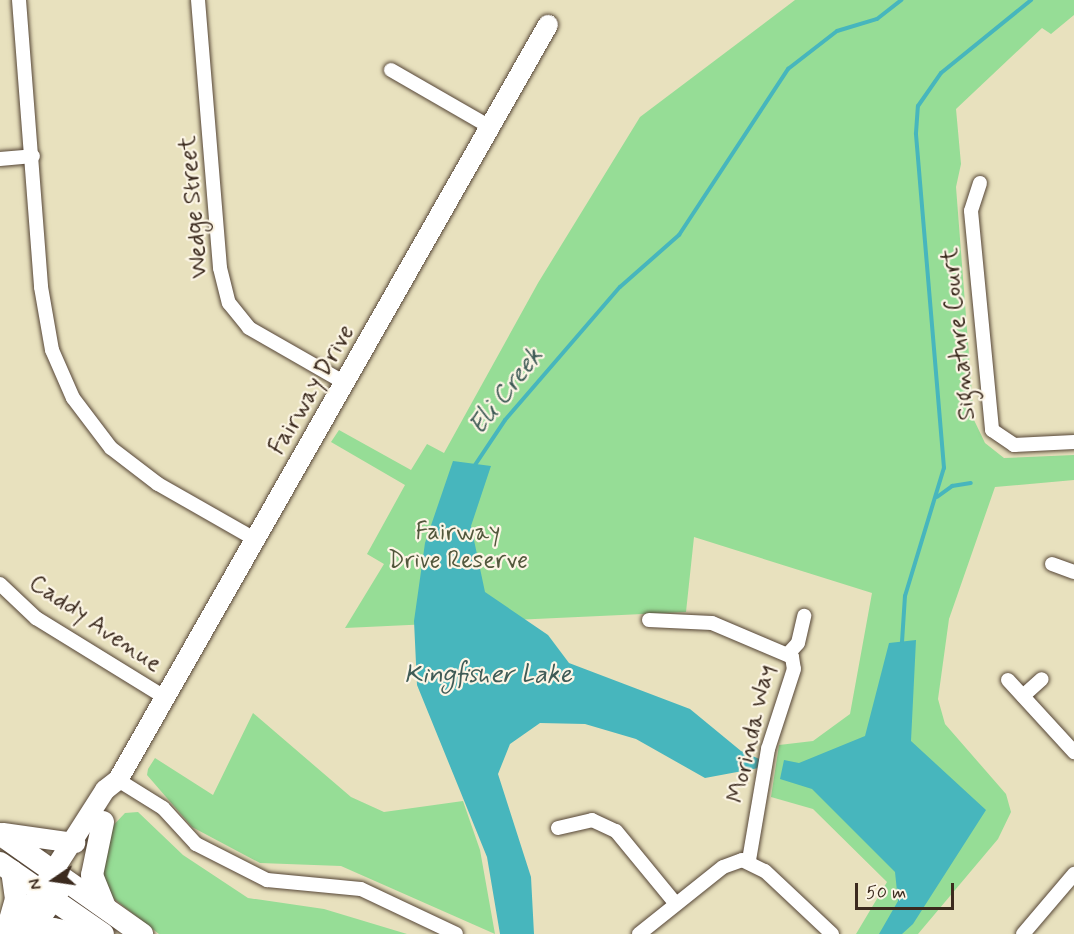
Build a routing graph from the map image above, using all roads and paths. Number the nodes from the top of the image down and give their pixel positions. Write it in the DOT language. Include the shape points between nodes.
graph roads {
  1 [pos="20,0"];
  2 [pos="198,0"];
  3 [pos="548,25"];
  4 [pos="391,70"];
  5 [pos="492,128"];
  6 [pos="33,156"];
  7 [pos="0,159"];
  8 [pos="980,183"];
  9 [pos="345,383"];
  10 [pos="1074,442"];
  11 [pos="256,540"];
  12 [pos="1052,564"];
  13 [pos="1074,572"];
  14 [pos="0,584"];
  15 [pos="804,616"];
  16 [pos="649,620"];
  17 [pos="789,653"];
  18 [pos="1042,679"];
  19 [pos="1008,680"];
  20 [pos="1023,696"];
  21 [pos="166,698"];
  22 [pos="1074,752"];
  23 [pos="118,780"];
  24 [pos="103,822"];
  25 [pos="558,828"];
  26 [pos="0,833"];
  27 [pos="75,843"];
  28 [pos="749,860"];
  29 [pos="6,867"];
  30 [pos="1074,874"];
  31 [pos="55,887"];
  32 [pos="676,904"];
  33 [pos="106,909"];
  34 [pos="25,933"];
  35 [pos="6,934"];
  36 [pos="81,934"];
  37 [pos="103,934"];
  38 [pos="142,934"];
  39 [pos="456,934"];
  40 [pos="639,934"];
  41 [pos="832,934"];
  42 [pos="1023,934"];
  1 -- 6 [label="street"];
  2 -- 9 [label="street, Wedge Street" via="220,268 229,303 249,328"];
  3 -- 5 [label="street, Fairway Drive"];
  4 -- 5 [label="street"];
  5 -- 9 [label="street, Fairway Drive"];
  6 -- 7 [label="street"];
  6 -- 11 [label="street" via="41,287 52,350 73,398 111,448 158,484"];
  8 -- 10 [label="street, Signature Court" via="971,211 992,430 1014,445"];
  9 -- 11 [label="street, Fairway Drive"];
  11 -- 21 [label="street, Fairway Drive"];
  12 -- 13 [label="street"];
  14 -- 21 [label="street, Caddy Avenue" via="36,618"];
  15 -- 17 [label="street, Morinda Way" via="798,643"];
  16 -- 17 [label="street, Morinda Way" via="712,623"];
  17 -- 28 [label="street, Morinda Way" via="794,669 768,749"];
  18 -- 20 [label="street"];
  19 -- 20 [label="street"];
  20 -- 22 [label="street"];
  21 -- 23 [label="street, Fairway Drive"];
  23 -- 24 [label="street, Fairway Drive"];
  23 -- 27 [label="street, Fairway Drive" via="105,790"];
  23 -- 39 [label="street" via="163,808 196,844 267,880 361,889"];
  24 -- 31 [label="street, Fairway Drive"];
  24 -- 33 [label="main road" via="92,875"];
  25 -- 32 [label="street" via="592,820 616,831"];
  26 -- 27 [label="street"];
  26 -- 31 [label="main road"];
  27 -- 31 [label="street, Fairway Drive"];
  28 -- 32 [label="street" via="723,867"];
  28 -- 41 [label="street"];
  29 -- 31 [label="main road"];
  29 -- 35 [label="main road" via="16,899"];
  30 -- 42 [label="street"];
  31 -- 33 [label="main road"];
  31 -- 34 [label="street"];
  31 -- 37 [label="main road"];
  32 -- 40 [label="street"];
  33 -- 38 [label="main road"];
  34 -- 36 [label="street" via="54,928"];
}
